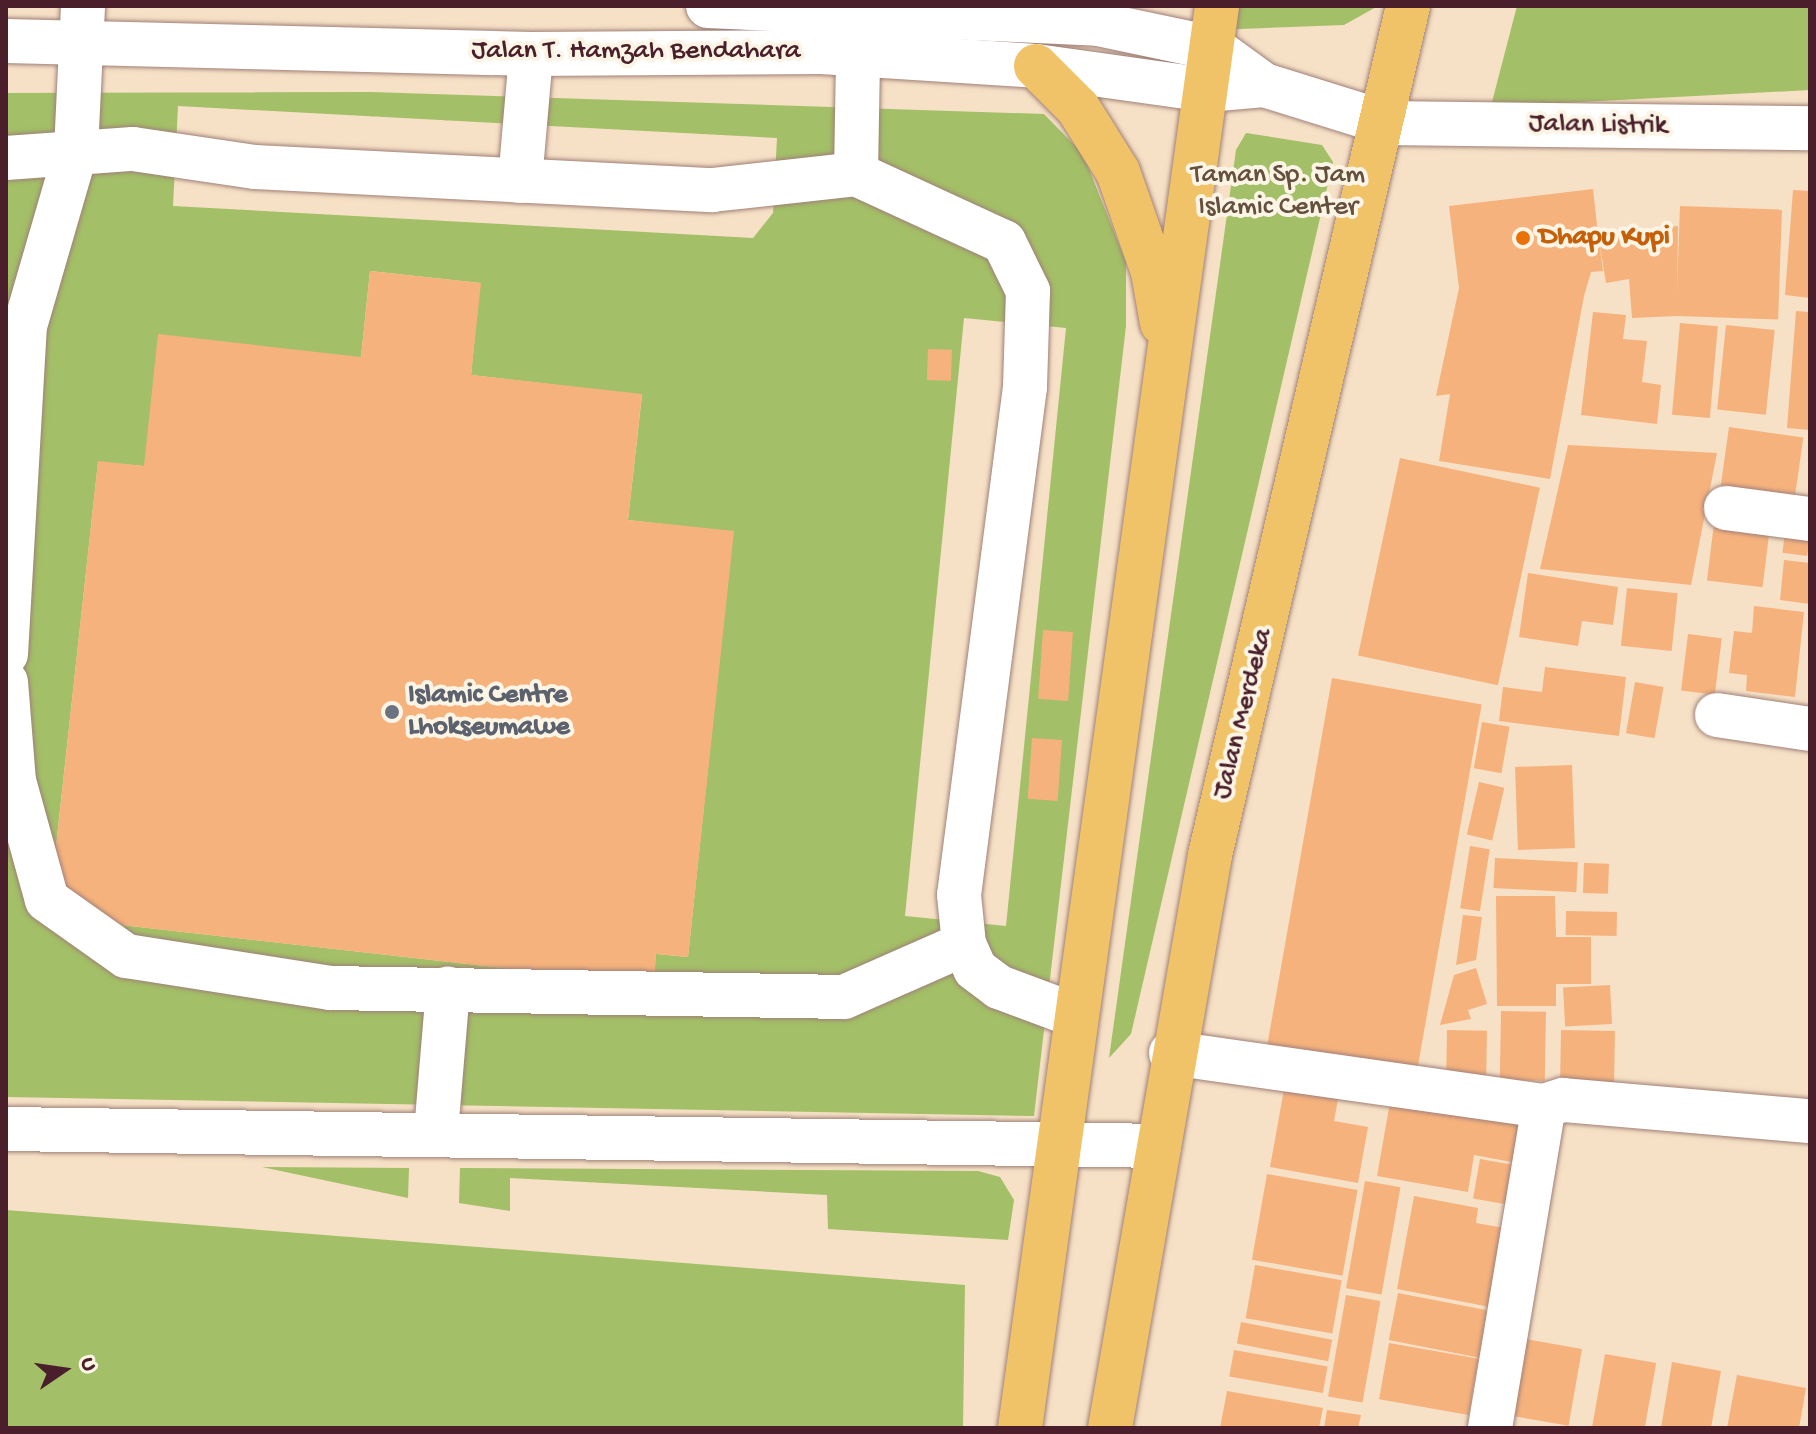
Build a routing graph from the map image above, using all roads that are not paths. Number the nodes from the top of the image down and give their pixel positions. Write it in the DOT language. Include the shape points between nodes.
graph roads {
  1 [pos="708,6"];
  2 [pos="1408,6"];
  3 [pos="84,23"];
  4 [pos="6,41"];
  5 [pos="1212,48"];
  6 [pos="531,54"];
  7 [pos="858,55"];
  8 [pos="1036,66"];
  9 [pos="1386,123"];
  10 [pos="1810,128"];
  11 [pos="76,150"];
  12 [pos="6,158"];
  13 [pos="856,174"];
  14 [pos="520,181"];
  15 [pos="1168,357"];
  16 [pos="1726,508"];
  17 [pos="1810,519"];
  18 [pos="6,654"];
  19 [pos="6,682"];
  20 [pos="1717,715"];
  21 [pos="1810,729"];
  22 [pos="964,944"];
  23 [pos="448,989"];
  24 [pos="1074,1015"];
  25 [pos="1171,1053"];
  26 [pos="1544,1106"];
  27 [pos="1810,1121"];
  28 [pos="6,1129"];
  29 [pos="436,1132"];
  30 [pos="1060,1146"];
  31 [pos="1159,1146"];
  32 [pos="1020,1428"];
  33 [pos="1110,1428"];
  34 [pos="1490,1428"];
  1 -- 5 [label="street, Jalan T. Hamzah Bendahara" via="1037,18"];
  2 -- 9 [label="main road, Jalan Merdeka"];
  3 -- 4 [label="street, Jalan T. Hamzah Bendahara"];
  3 -- 6 [label="street, Jalan T. Hamzah Bendahara"];
  3 -- 11 [label="street"];
  5 -- 8 [label="street, Jalan T. Hamzah Bendahara"];
  5 -- 9 [label="street, Jalan T. Hamzah Bendahara" via="1264,85"];
  5 -- 15 [label="main road"];
  6 -- 7 [label="street, Jalan T. Hamzah Bendahara"];
  6 -- 14 [label="street"];
  7 -- 8 [label="street, Jalan T. Hamzah Bendahara"];
  7 -- 13 [label="street"];
  8 -- 15 [label="main road" via="1099,135 1118,172 1153,272"];
  9 -- 10 [label="street, Jalan Listrik"];
  9 -- 25 [label="main road, Jalan Merdeka" via="1210,855"];
  11 -- 12 [label="street"];
  11 -- 14 [label="street"];
  11 -- 18 [label="street" via="25,326"];
  13 -- 14 [label="street" via="712,190"];
  13 -- 22 [label="street" via="1004,242 1028,291 1025,387 965,827"];
  15 -- 24 [label="main road"];
  16 -- 17 [label="street"];
  19 -- 23 [label="street" via="27,844 47,900 87,935 126,956 219,975"];
  20 -- 21 [label="street"];
  22 -- 23 [label="street" via="844,997"];
  22 -- 24 [label="street" via="975,969 999,987"];
  23 -- 29 [label="street"];
  24 -- 30 [label="main road"];
  25 -- 26 [label="street"];
  25 -- 31 [label="main road, Jalan Merdeka"];
  26 -- 27 [label="street" via="1563,1100"];
  26 -- 34 [label="street"];
  28 -- 29 [label="street"];
  29 -- 30 [label="street"];
  30 -- 31 [label="street"];
  30 -- 32 [label="main road"];
  31 -- 33 [label="main road, Jalan Merdeka"];
}
